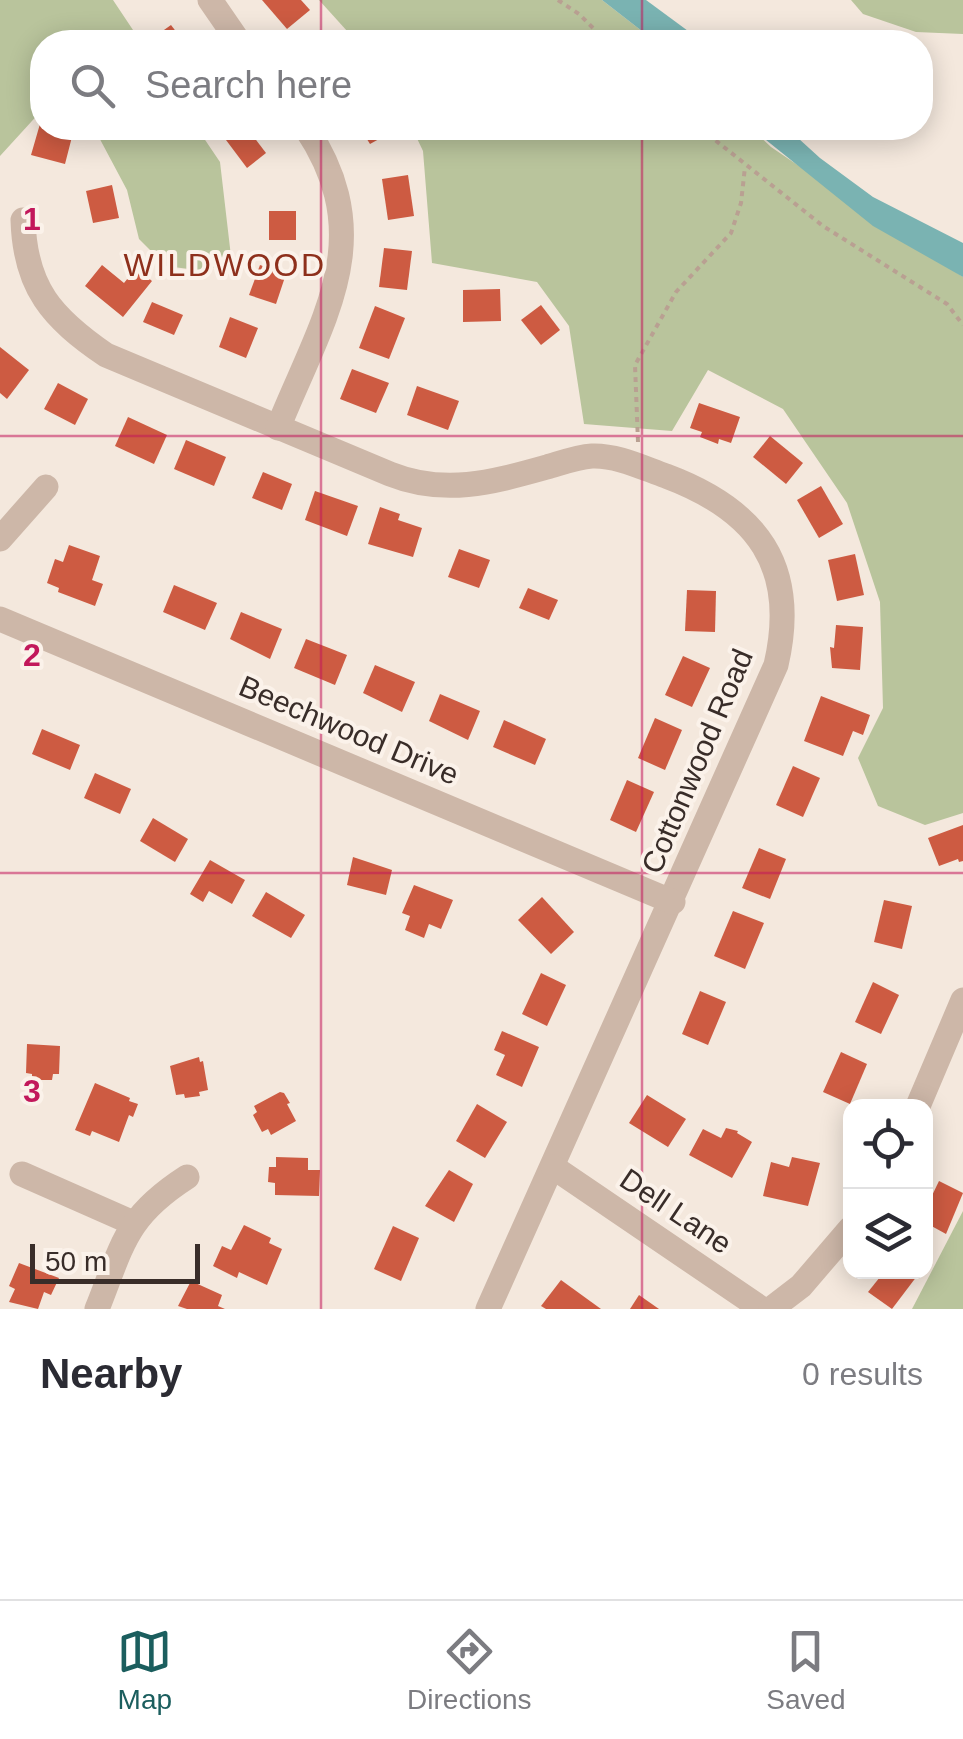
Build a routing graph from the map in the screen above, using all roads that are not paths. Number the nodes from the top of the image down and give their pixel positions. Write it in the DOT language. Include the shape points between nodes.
graph roads {
  1 [pos="210,0"];
  2 [pos="231,30"];
  3 [pos="312,140"];
  4 [pos="23,220"];
  5 [pos="278,428"];
  6 [pos="46,487"];
  7 [pos="0,539"];
  8 [pos="0,618"];
  9 [pos="673,902"];
  10 [pos="963,1000"];
  11 [pos="921,1099"];
  12 [pos="553,1167"];
  13 [pos="22,1174"];
  14 [pos="187,1177"];
  15 [pos="133,1223"];
  16 [pos="843,1237"];
  17 [pos="97,1309"];
  18 [pos="488,1309"];
  19 [pos="762,1309"];
  20 [pos="771,1309"];
  1 -- 2 [label="street"];
  3 -- 5 [label="street" via="335,182 344,247 339,276"];
  4 -- 5 [label="street, Cottonwood Road" via="29,268 42,298 82,339"];
  5 -- 9 [label="street, Cottonwood Road" via="400,478 441,486 484,485 590,456 620,460 722,501 757,535 781,590 780,650"];
  6 -- 7 [label="street"];
  8 -- 9 [label="street, Beechwood Drive"];
  9 -- 12 [label="street, Cottonwood Road"];
  10 -- 11 [label="street"];
  12 -- 18 [label="street, Cottonwood Road"];
  12 -- 19 [label="street, Dell Lane"];
  13 -- 15 [label="street"];
  14 -- 15 [label="street"];
  15 -- 17 [label="street"];
  16 -- 20 [label="street"];
}
